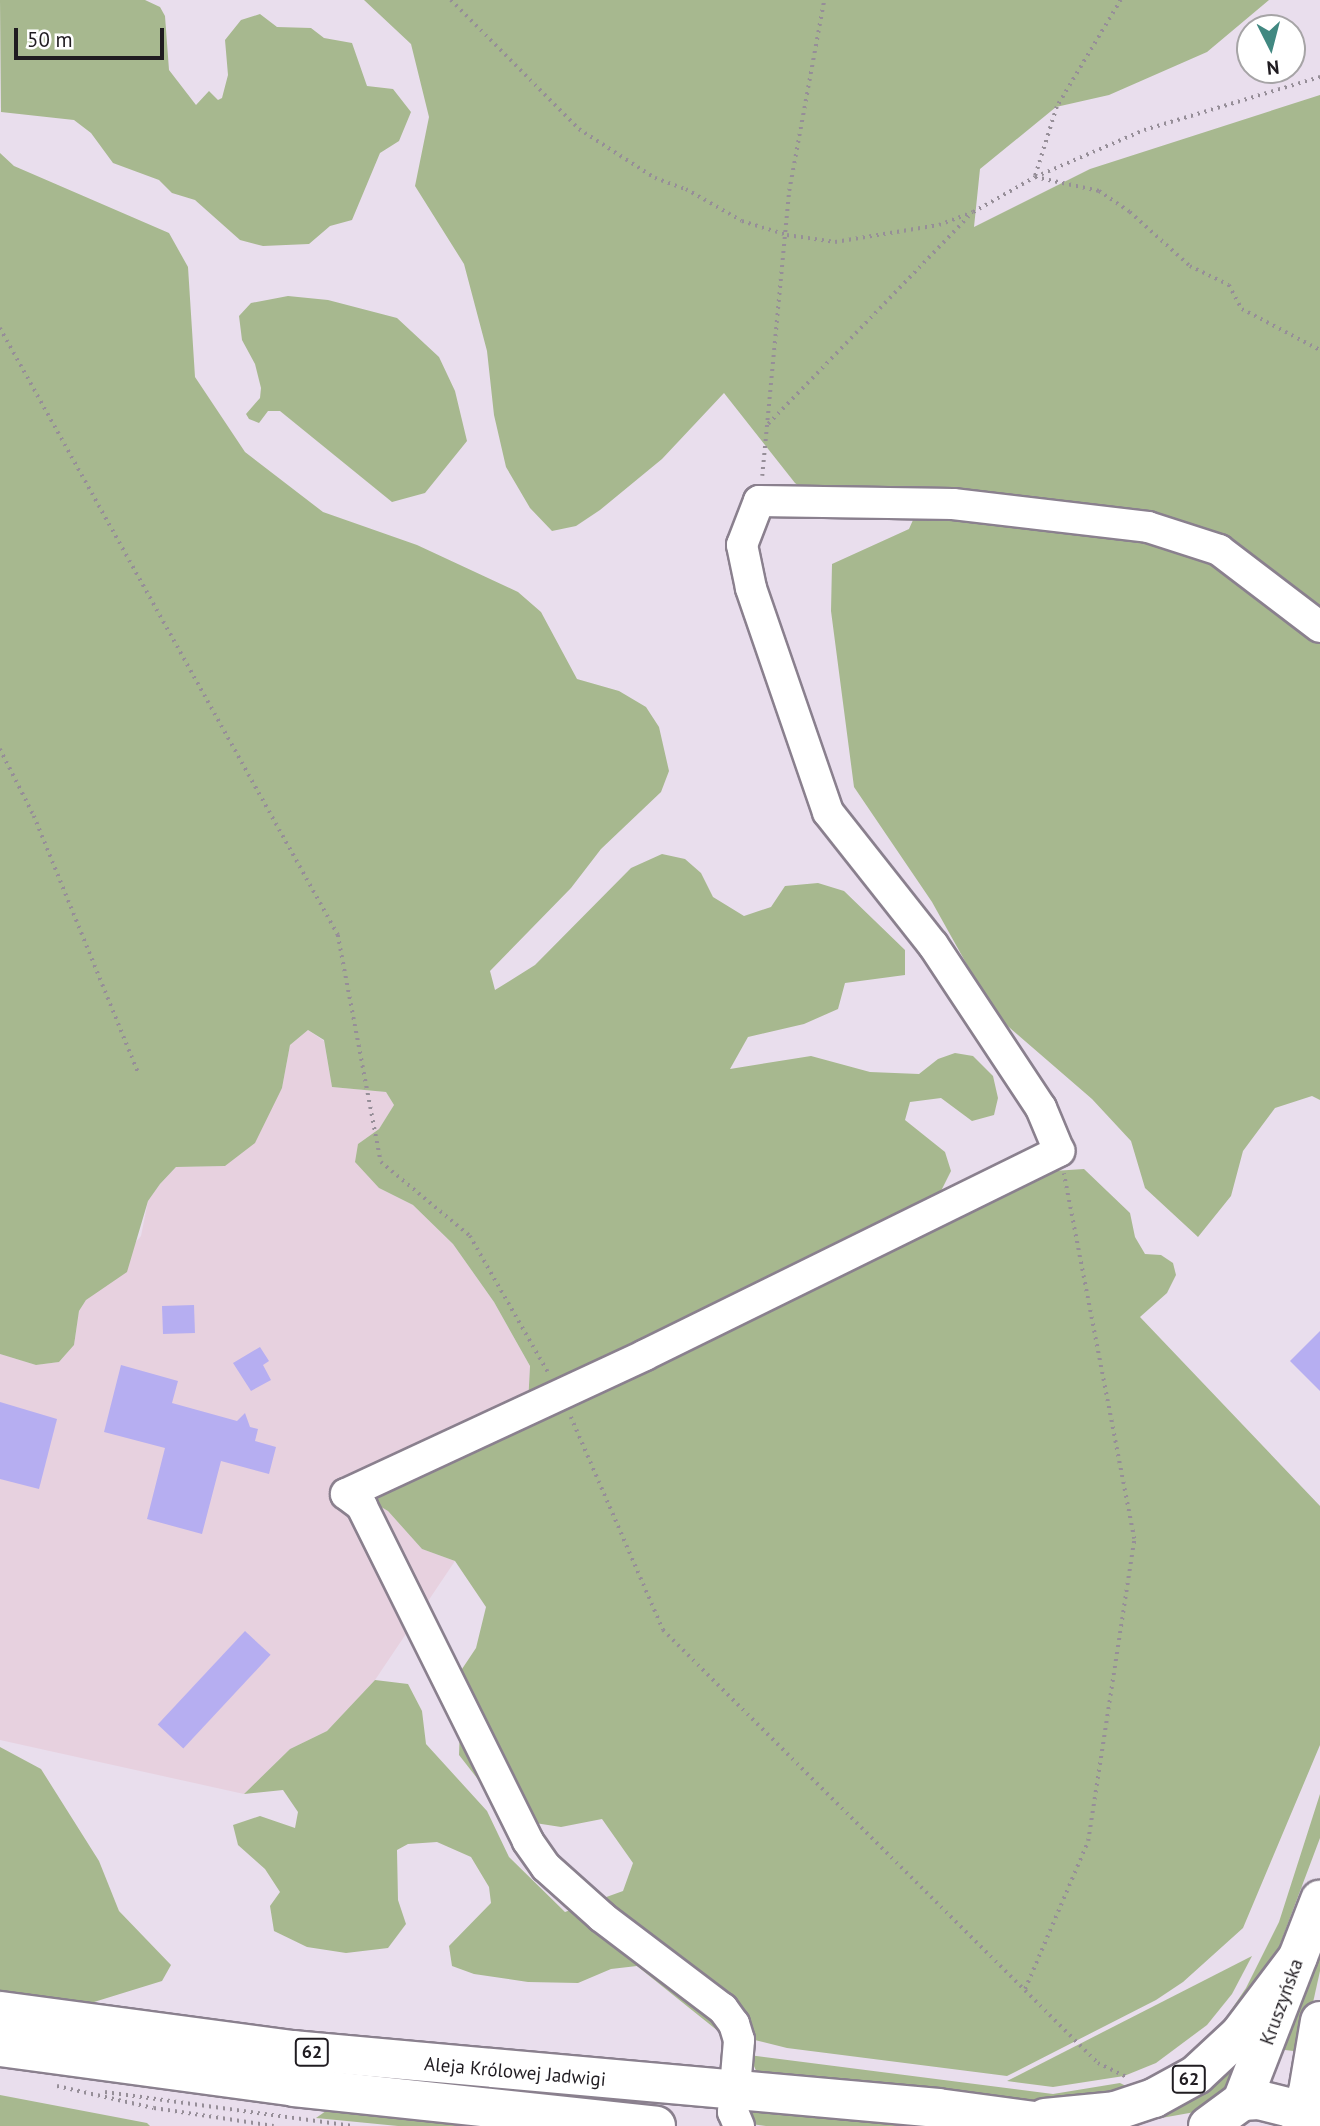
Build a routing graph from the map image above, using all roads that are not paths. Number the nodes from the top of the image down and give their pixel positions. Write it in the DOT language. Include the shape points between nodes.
graph roads {
  1 [pos="1320,627"];
  2 [pos="1320,1900"];
  3 [pos="1298,1957"];
  4 [pos="0,2011"];
  5 [pos="1320,2021"];
  6 [pos="0,2047"];
  7 [pos="737,2108"];
  8 [pos="1031,2118"];
  9 [pos="1212,2118"];
  10 [pos="1312,2124"];
  11 [pos="656,2126"];
  12 [pos="1072,2126"];
  1 -- 7 [label="lane" via="1219,550 1148,527 953,504 759,501 742,545 751,588 828,811 933,945 1041,1108 1059,1151 346,1494 362,1506 528,1842 571,1892 723,2009 739,2040"];
  2 -- 3 [label="main road, Kruszyńska / 62"];
  3 -- 8 [label="main road, 62" via="1232,2044 1182,2083 1115,2111"];
  3 -- 9 [label="main road, Kruszyńska" via="1258,2066"];
  4 -- 7 [label="main road, Aleja Królowej Jadwigi / 62"];
  5 -- 10 [label="main road" via="1308,2092"];
  6 -- 11 [label="main road, Aleja Królowej Jadwigi / 62" via="280,2085"];
  7 -- 8 [label="main road, Aleja Królowej Jadwigi / 62"];
  8 -- 12 [label="main road"];
  9 -- 10 [label="main road" via="1283,2105"];
}
